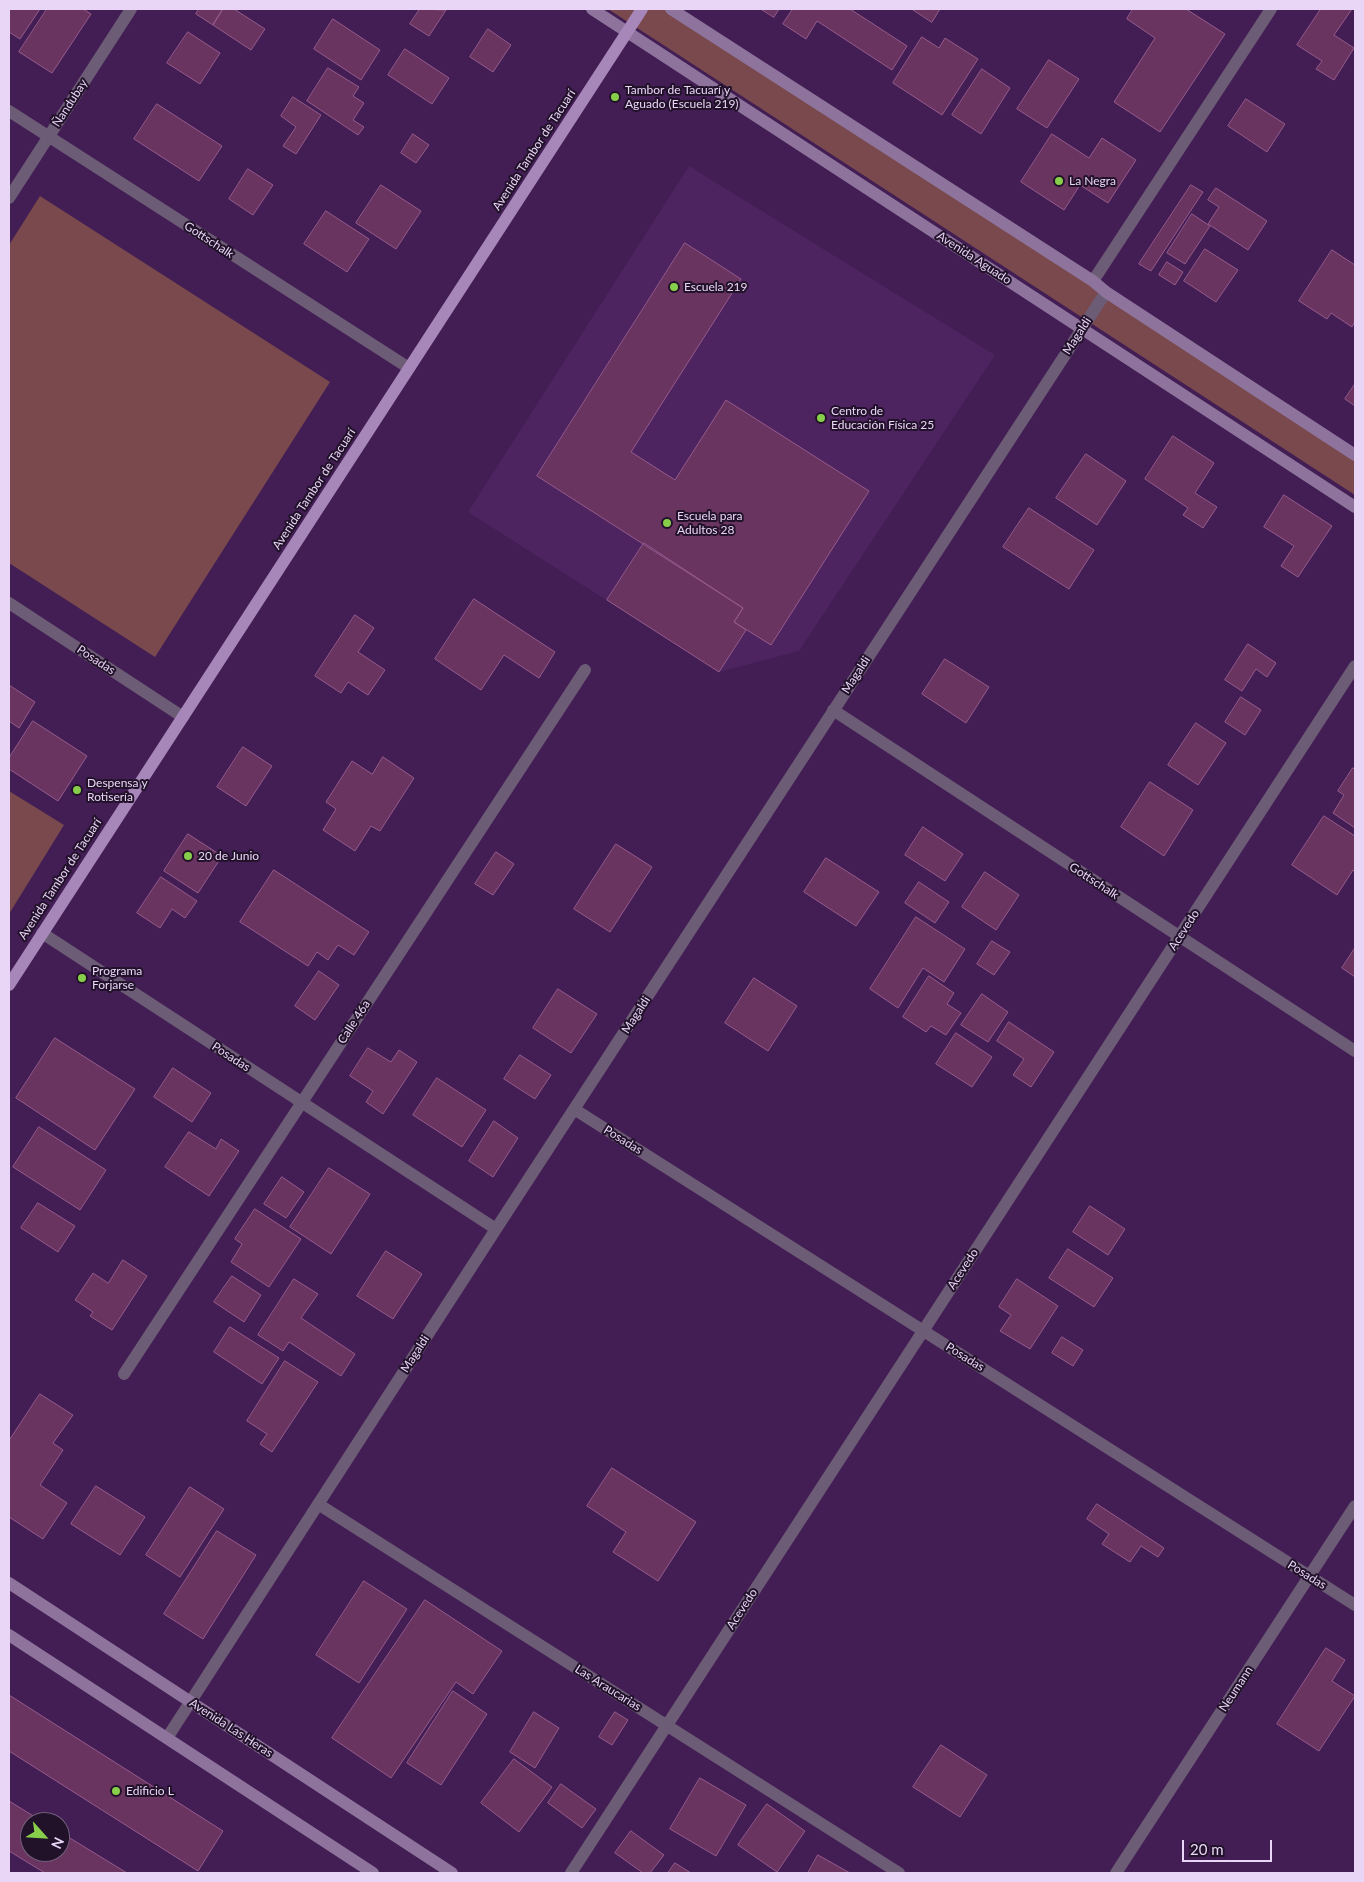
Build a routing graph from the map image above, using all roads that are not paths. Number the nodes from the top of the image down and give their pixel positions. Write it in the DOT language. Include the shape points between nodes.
graph roads {
  1 [pos="131,9"];
  2 [pos="592,9"];
  3 [pos="642,9"];
  4 [pos="671,9"];
  5 [pos="1271,9"];
  6 [pos="627,32"];
  7 [pos="9,111"];
  8 [pos="48,137"];
  9 [pos="9,198"];
  10 [pos="1093,281"];
  11 [pos="1106,292"];
  12 [pos="1082,329"];
  13 [pos="409,368"];
  14 [pos="1355,455"];
  15 [pos="1355,507"];
  16 [pos="9,603"];
  17 [pos="1355,666"];
  18 [pos="585,670"];
  19 [pos="833,710"];
  20 [pos="183,717"];
  21 [pos="42,933"];
  22 [pos="1179,936"];
  23 [pos="9,985"];
  24 [pos="1355,1051"];
  25 [pos="302,1102"];
  26 [pos="574,1110"];
  27 [pos="496,1229"];
  28 [pos="923,1330"];
  29 [pos="124,1374"];
  30 [pos="318,1504"];
  31 [pos="1355,1506"];
  32 [pos="1309,1576"];
  33 [pos="9,1583"];
  34 [pos="1355,1605"];
  35 [pos="9,1635"];
  36 [pos="190,1702"];
  37 [pos="666,1725"];
  38 [pos="167,1738"];
  39 [pos="373,1873"];
  40 [pos="452,1873"];
  41 [pos="571,1873"];
  42 [pos="899,1873"];
  43 [pos="1116,1873"];
  1 -- 8 [label="street, Ñandubay"];
  2 -- 6 [label="main road, Avenida Aguado"];
  3 -- 6 [label="main road, Avenida Tambor de Tacuarí"];
  4 -- 10 [label="main road"];
  5 -- 10 [label="street"];
  6 -- 12 [label="main road, Avenida Aguado"];
  6 -- 13 [label="main road, Avenida Tambor de Tacuarí"];
  7 -- 8 [label="street, Gottschalk"];
  8 -- 9 [label="street, Ñandubay"];
  8 -- 13 [label="street, Gottschalk"];
  10 -- 11 [label="main road"];
  11 -- 12 [label="street, Magaldi"];
  11 -- 14 [label="main road"];
  12 -- 15 [label="main road, Avenida Aguado"];
  12 -- 19 [label="street, Magaldi"];
  13 -- 20 [label="main road, Avenida Tambor de Tacuarí"];
  16 -- 20 [label="street, Posadas"];
  17 -- 22 [label="street, Acevedo"];
  18 -- 25 [label="street, Calle 46a"];
  19 -- 22 [label="street, Gottschalk"];
  19 -- 26 [label="street, Magaldi"];
  20 -- 21 [label="main road, Avenida Tambor de Tacuarí"];
  21 -- 23 [label="main road, Avenida Tambor de Tacuarí"];
  21 -- 25 [label="street, Posadas"];
  22 -- 24 [label="street, Gottschalk"];
  22 -- 28 [label="street, Acevedo"];
  25 -- 27 [label="street, Posadas"];
  25 -- 29 [label="street, Calle 46a"];
  26 -- 27 [label="street, Magaldi"];
  26 -- 28 [label="street, Posadas"];
  27 -- 30 [label="street, Magaldi"];
  28 -- 32 [label="street, Posadas"];
  28 -- 37 [label="street, Acevedo"];
  30 -- 36 [label="street, Magaldi"];
  30 -- 37 [label="street, Las Araucarias"];
  31 -- 32 [label="street, Neumann"];
  32 -- 34 [label="street, Posadas"];
  32 -- 43 [label="street, Neumann"];
  33 -- 36 [label="main road, Avenida Las Heras"];
  35 -- 38 [label="main road"];
  36 -- 38 [label="street, Magaldi"];
  36 -- 40 [label="main road, Avenida Las Heras"];
  37 -- 41 [label="street, Acevedo"];
  37 -- 42 [label="street, Las Araucarias"];
  38 -- 39 [label="main road"];
}
